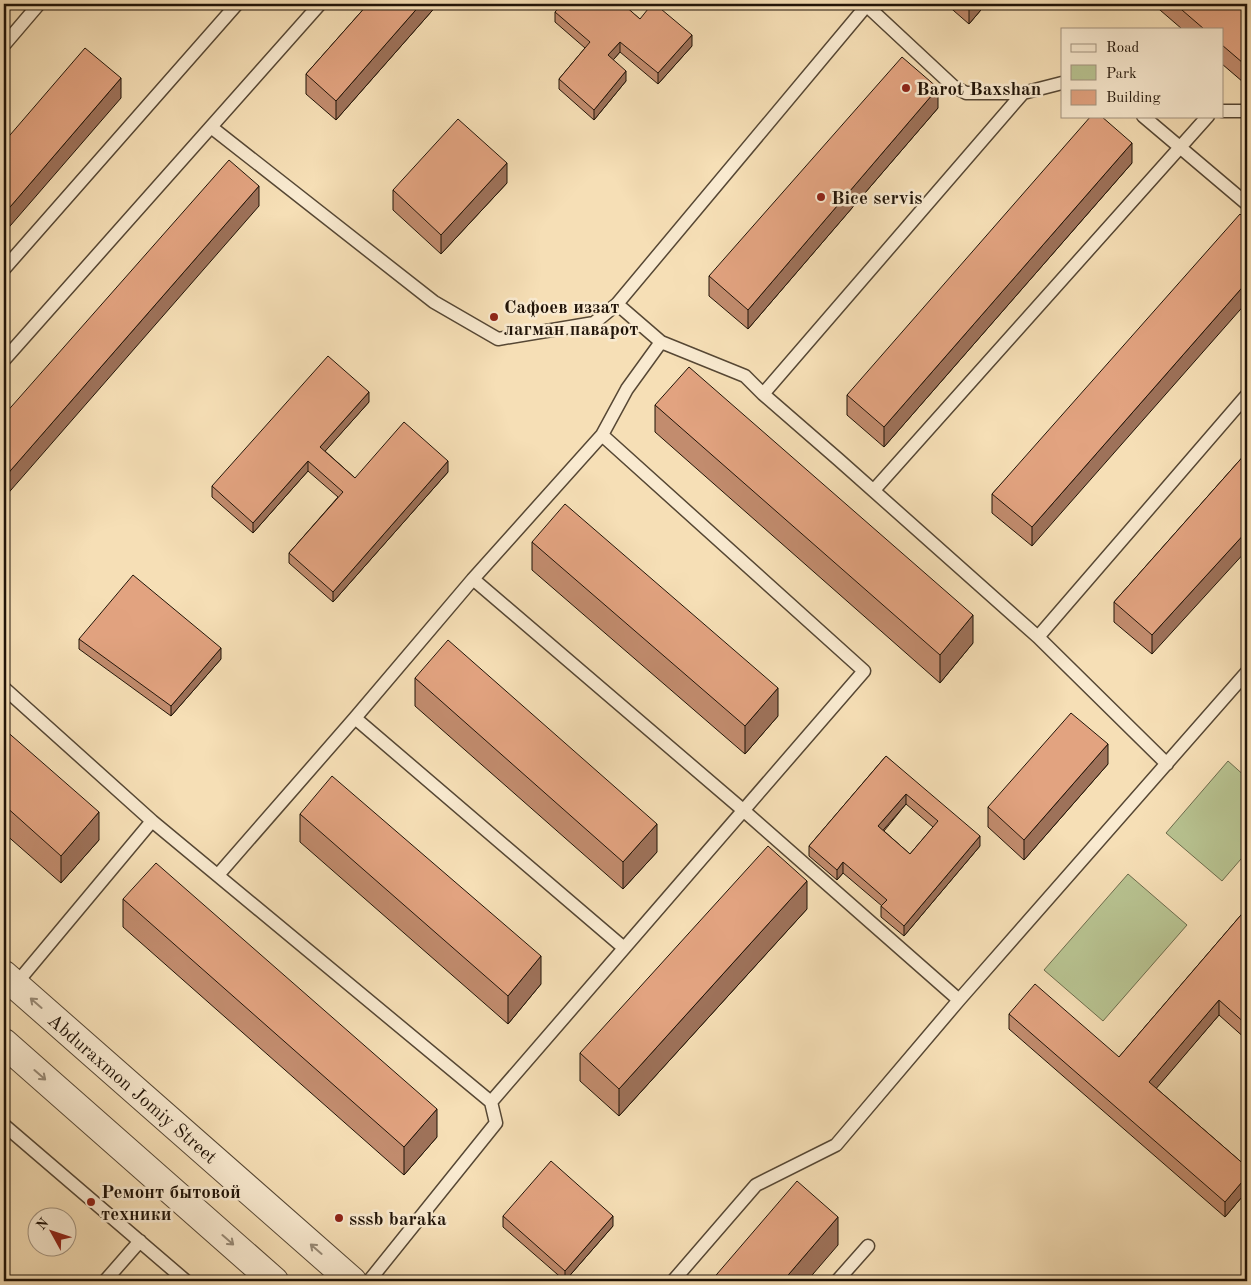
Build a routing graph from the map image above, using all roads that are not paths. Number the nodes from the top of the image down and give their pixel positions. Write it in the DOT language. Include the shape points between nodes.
graph roads {
  1 [pos="39,4"];
  2 [pos="237,4"];
  3 [pos="320,4"];
  4 [pos="866,4"];
  5 [pos="4,45"];
  6 [pos="1061,83"];
  7 [pos="1024,93"];
  8 [pos="1224,111"];
  9 [pos="1247,111"];
  10 [pos="1145,118"];
  11 [pos="1206,118"];
  12 [pos="211,127"];
  13 [pos="1180,147"];
  14 [pos="1247,204"];
  15 [pos="4,269"];
  16 [pos="616,304"];
  17 [pos="661,342"];
  18 [pos="4,360"];
  19 [pos="763,394"];
  20 [pos="1247,395"];
  21 [pos="602,435"];
  22 [pos="874,490"];
  23 [pos="473,579"];
  24 [pos="1038,637"];
  25 [pos="1247,672"];
  26 [pos="4,688"];
  27 [pos="356,718"];
  28 [pos="1168,764"];
  29 [pos="743,810"];
  30 [pos="152,821"];
  31 [pos="218,875"];
  32 [pos="624,948"];
  33 [pos="10,980"];
  34 [pos="958,1000"];
  35 [pos="4,1043"];
  36 [pos="491,1102"];
  37 [pos="4,1125"];
  38 [pos="140,1240"];
  39 [pos="868,1246"];
  40 [pos="105,1281"];
  41 [pos="186,1281"];
  42 [pos="274,1281"];
  43 [pos="352,1281"];
  44 [pos="370,1281"];
  45 [pos="673,1281"];
  46 [pos="838,1281"];
  1 -- 5 [label="lane"];
  2 -- 15 [label="lane"];
  3 -- 12 [label="lane"];
  4 -- 7 [label="lane" via="953,86 966,93"];
  4 -- 16 [label="lane"];
  6 -- 7 [label="lane"];
  7 -- 19 [label="lane"];
  8 -- 9 [label="lane"];
  10 -- 13 [label="lane"];
  11 -- 13 [label="lane"];
  12 -- 16 [label="lane" via="434,302 498,339 594,323"];
  12 -- 18 [label="lane"];
  13 -- 14 [label="lane"];
  13 -- 22 [label="lane"];
  16 -- 17 [label="lane"];
  17 -- 19 [label="lane" via="745,376"];
  17 -- 21 [label="lane" via="627,389"];
  19 -- 22 [label="lane"];
  20 -- 24 [label="lane"];
  21 -- 23 [label="lane"];
  21 -- 29 [label="lane" via="864,671"];
  22 -- 24 [label="lane"];
  23 -- 27 [label="lane"];
  23 -- 29 [label="lane"];
  24 -- 28 [label="lane"];
  25 -- 28 [label="lane"];
  26 -- 30 [label="lane"];
  27 -- 31 [label="lane"];
  27 -- 32 [label="lane"];
  28 -- 34 [label="lane"];
  29 -- 32 [label="lane"];
  29 -- 34 [label="lane"];
  30 -- 31 [label="lane"];
  30 -- 33 [label="lane"];
  31 -- 36 [label="lane"];
  32 -- 36 [label="lane"];
  43 -- 33 [label="street, Abduraxmon Jomiy Street, one-way"];
  34 -- 45 [label="lane" via="836,1146 756,1185"];
  35 -- 42 [label="street, one-way"];
  36 -- 44 [label="lane" via="496,1123"];
  37 -- 38 [label="lane"];
  38 -- 40 [label="lane"];
  38 -- 41 [label="lane"];
  39 -- 46 [label="lane"];
}
